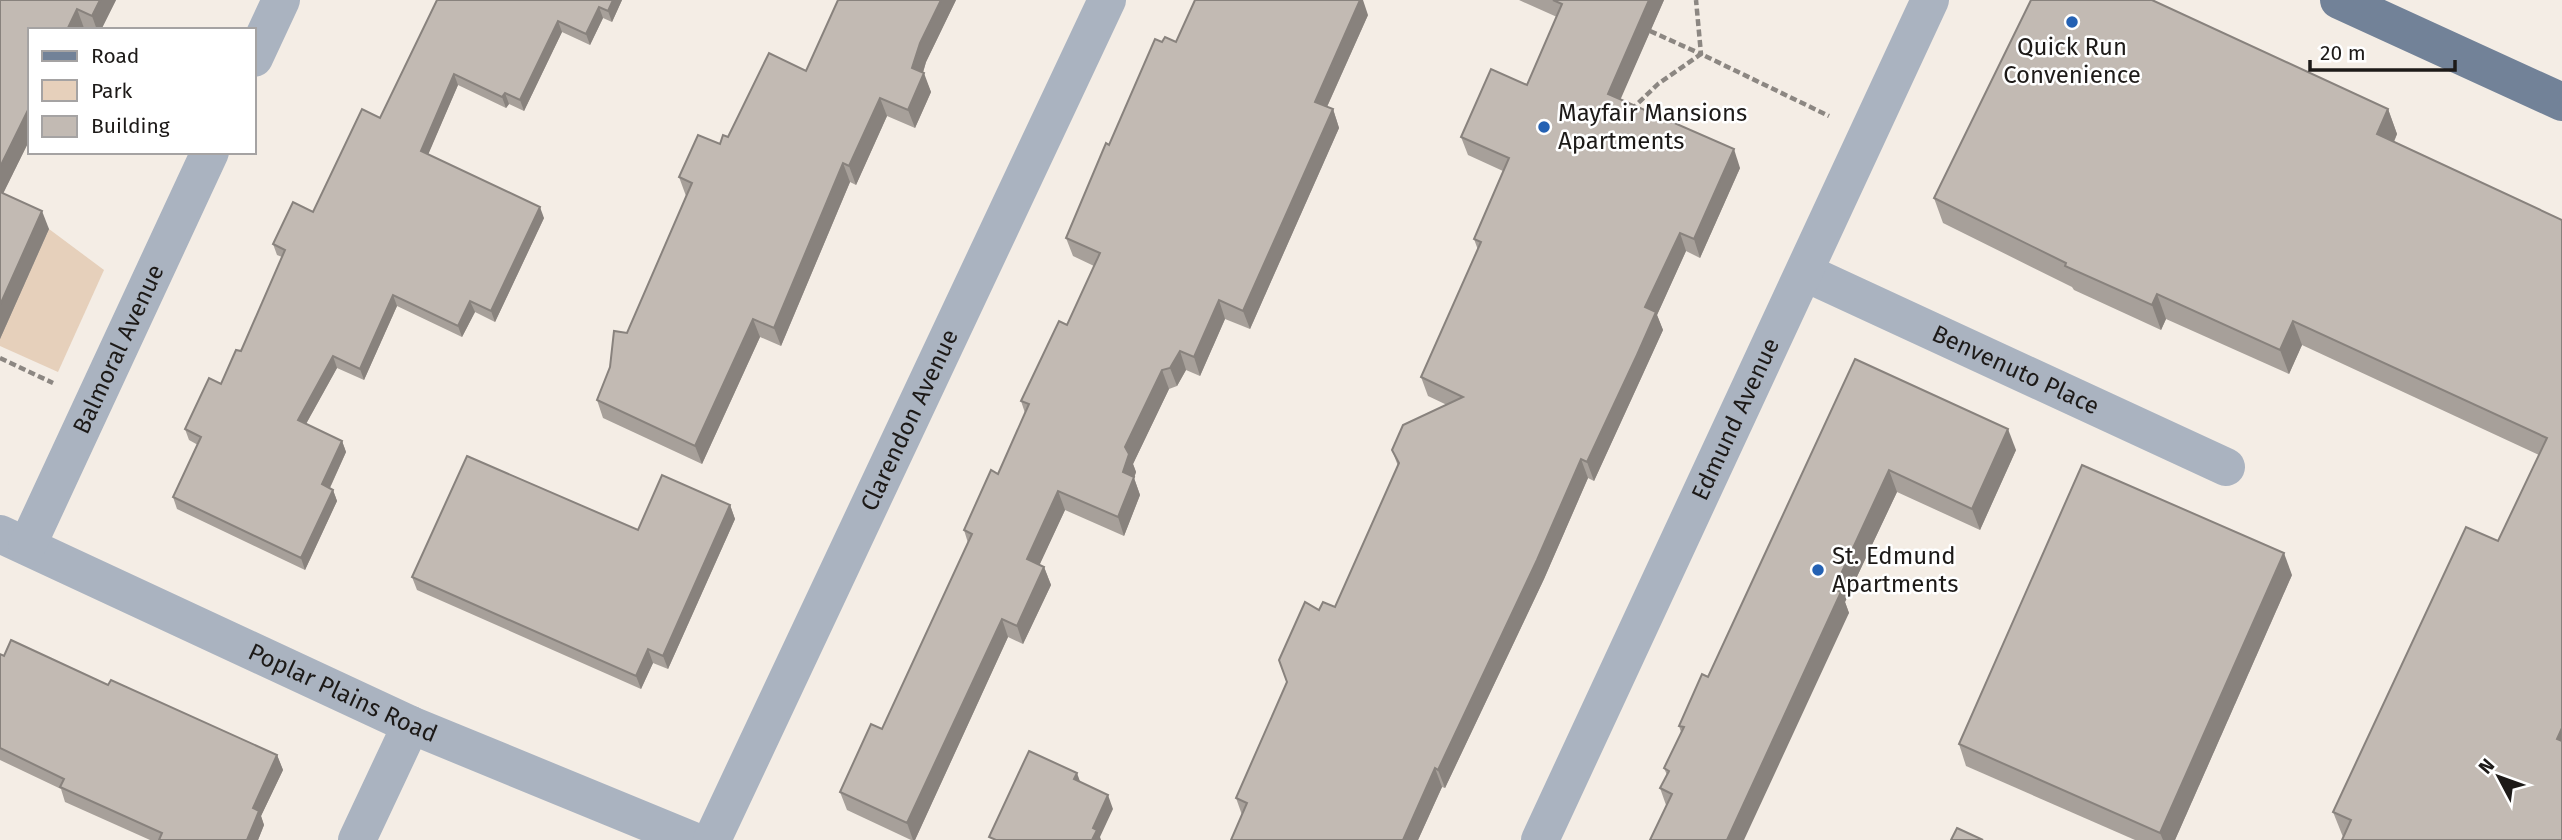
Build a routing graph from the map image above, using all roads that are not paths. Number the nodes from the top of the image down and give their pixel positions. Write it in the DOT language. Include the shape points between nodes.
graph roads {
  1 [pos="281,0"];
  2 [pos="1107,0"];
  3 [pos="1930,0"];
  4 [pos="2339,0"];
  5 [pos="256,54"];
  6 [pos="2562,103"];
  7 [pos="209,154"];
  8 [pos="1806,273"];
  9 [pos="2226,467"];
  10 [pos="14,540"];
  11 [pos="411,725"];
  12 [pos="357,840"];
  13 [pos="691,840"];
  14 [pos="712,840"];
  15 [pos="1540,840"];
  1 -- 5 [label="street"];
  2 -- 14 [label="street, Clarendon Avenue"];
  3 -- 8 [label="street, Edmund Avenue"];
  4 -- 6 [label="main road"];
  7 -- 10 [label="street, Balmoral Avenue"];
  8 -- 9 [label="street, Benvenuto Place"];
  8 -- 15 [label="street, Edmund Avenue"];
  10 -- 11 [label="street, Poplar Plains Road"];
  11 -- 12 [label="street"];
  11 -- 13 [label="street, Poplar Plains Road"];
}
